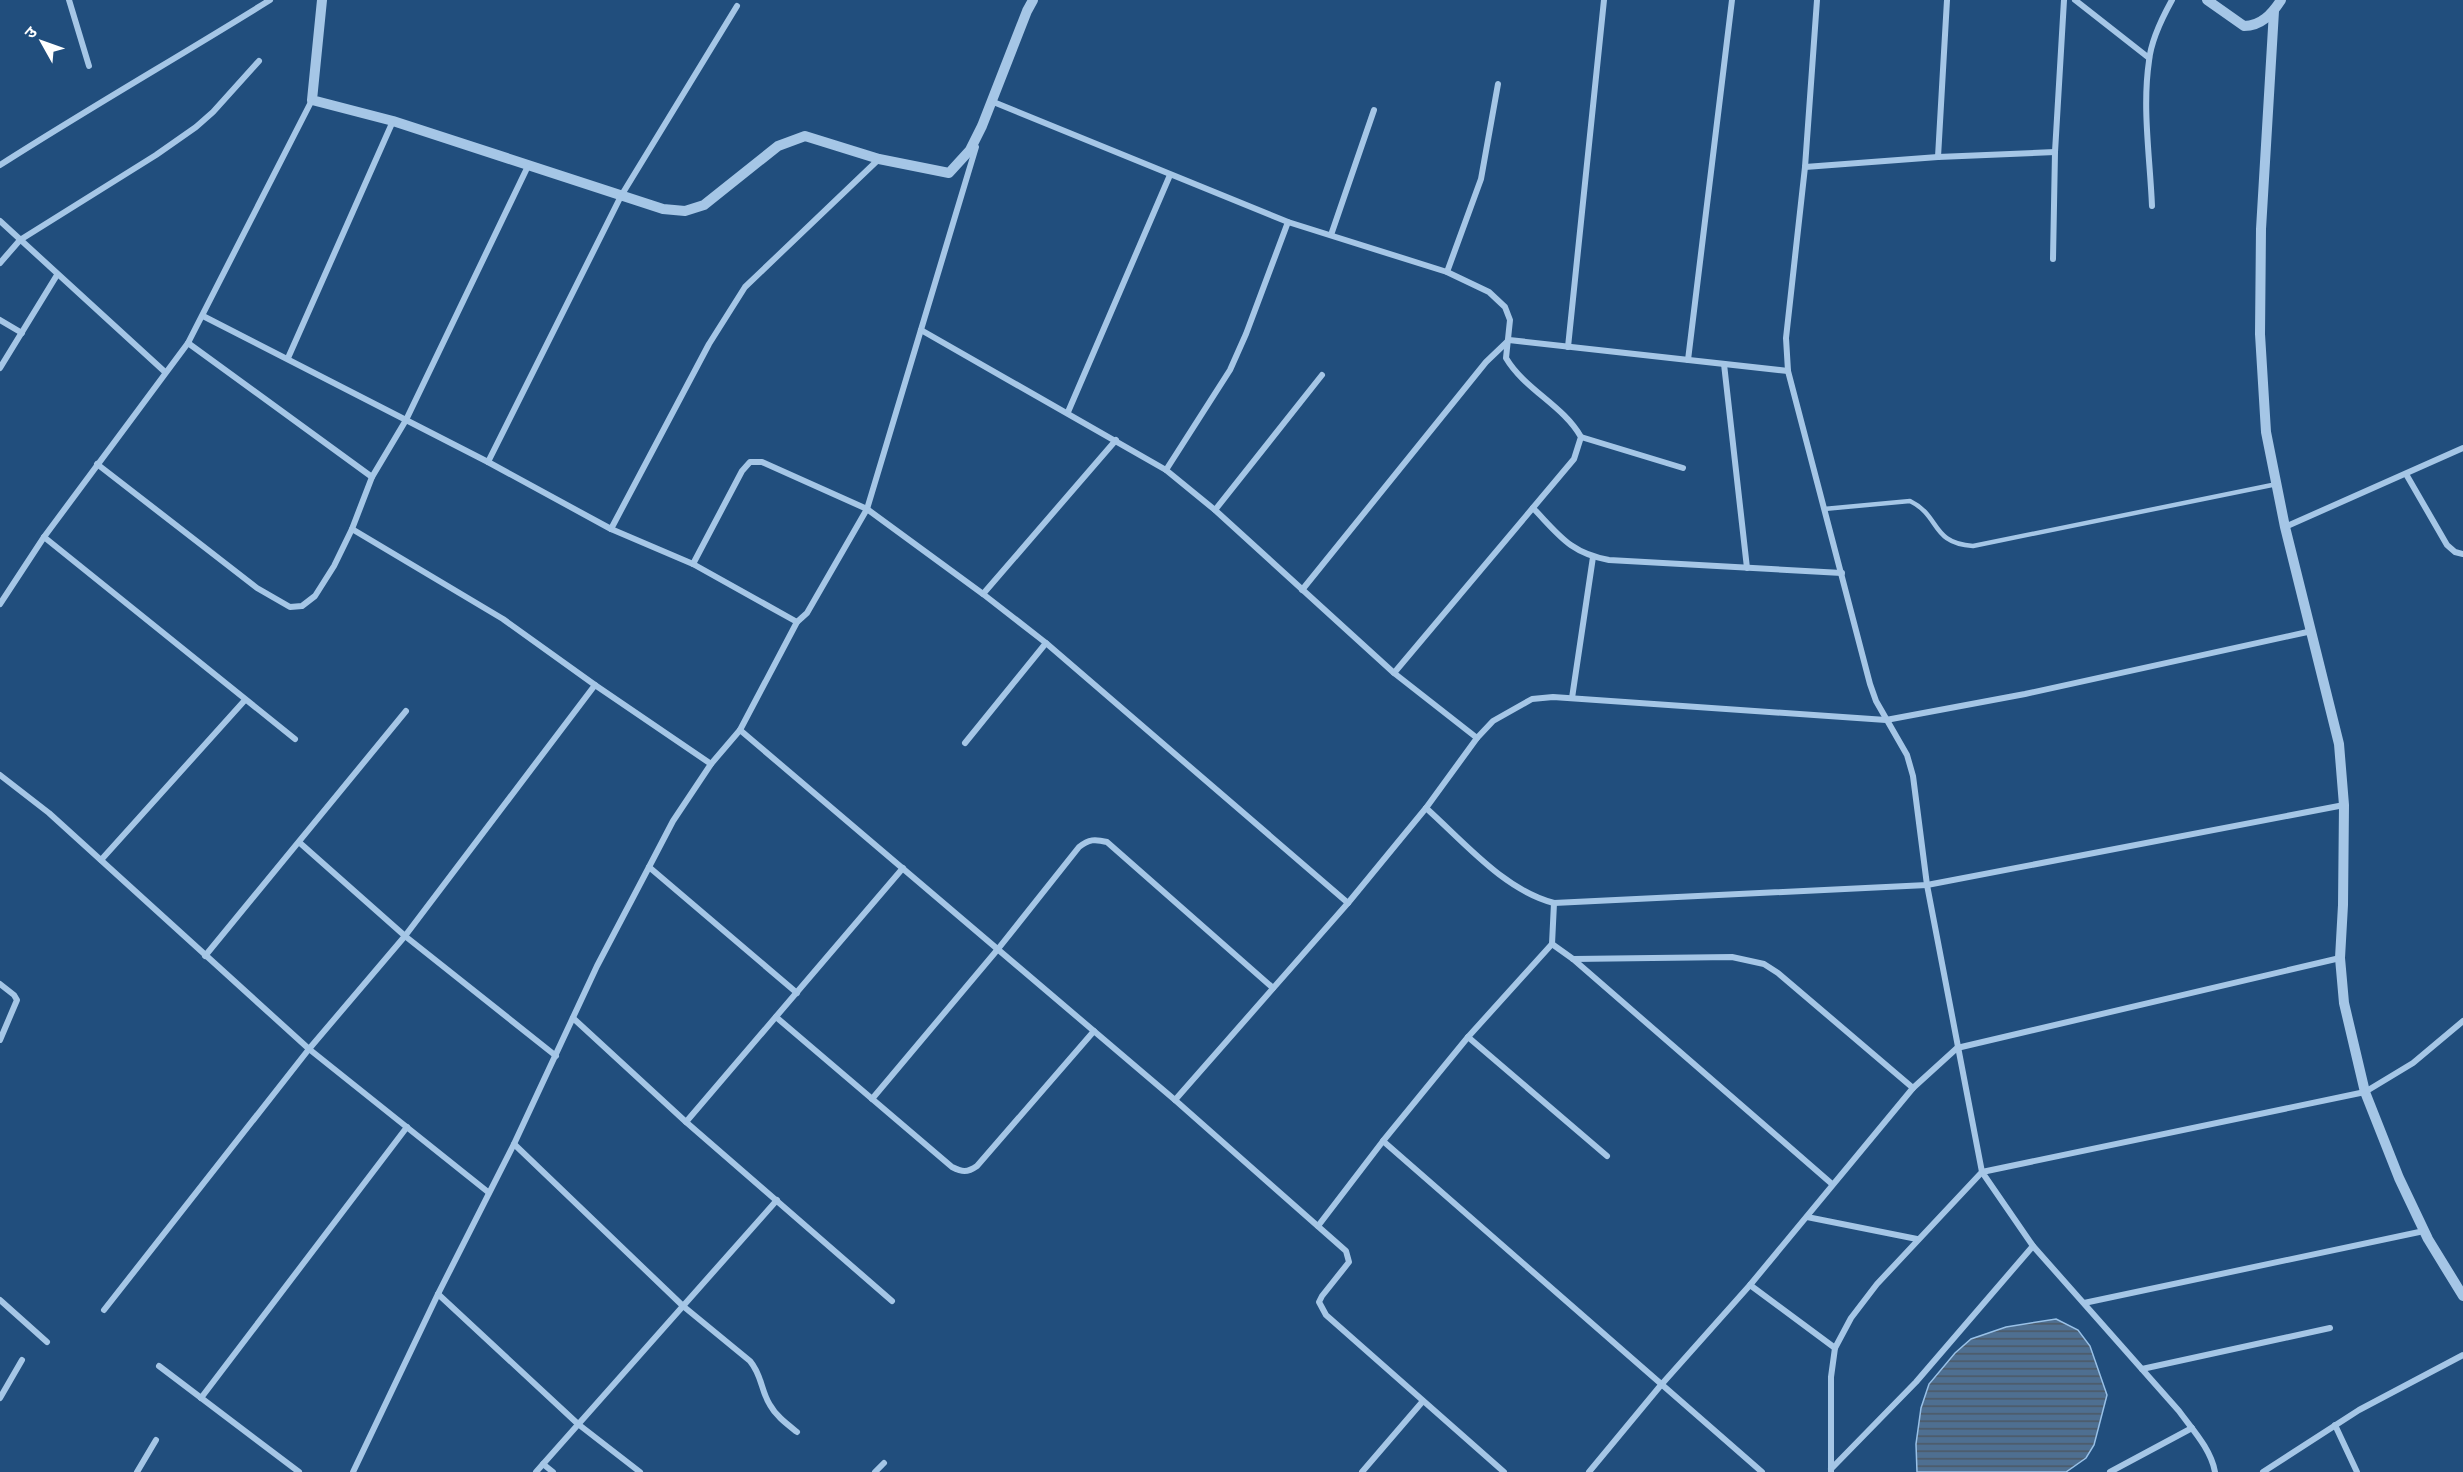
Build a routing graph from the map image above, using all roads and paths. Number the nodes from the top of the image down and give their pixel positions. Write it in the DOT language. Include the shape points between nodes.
graph roads {
  1 [pos="69,0"];
  2 [pos="270,0"];
  3 [pos="322,0"];
  4 [pos="1033,0"];
  5 [pos="1604,0"];
  6 [pos="1732,0"];
  7 [pos="1817,0"];
  8 [pos="1947,0"];
  9 [pos="2064,0"];
  10 [pos="2075,0"];
  11 [pos="2172,0"];
  12 [pos="2207,0"];
  13 [pos="2281,0"];
  14 [pos="737,6"];
  15 [pos="2274,11"];
  16 [pos="2149,58"];
  17 [pos="260,61"];
  18 [pos="89,66"];
  19 [pos="1498,84"];
  20 [pos="312,100"];
  21 [pos="991,101"];
  22 [pos="1374,110"];
  23 [pos="393,121"];
  24 [pos="982,126"];
  25 [pos="2055,153"];
  26 [pos="1938,157"];
  27 [pos="879,159"];
  28 [pos="529,164"];
  29 [pos="0,165"];
  30 [pos="1805,167"];
  31 [pos="1170,175"];
  32 [pos="621,196"];
  33 [pos="2152,206"];
  34 [pos="0,221"];
  35 [pos="1288,222"];
  36 [pos="1331,234"];
  37 [pos="20,240"];
  38 [pos="2053,259"];
  39 [pos="0,262"];
  40 [pos="1447,272"];
  41 [pos="57,275"];
  42 [pos="202,316"];
  43 [pos="0,320"];
  44 [pos="921,330"];
  45 [pos="22,333"];
  46 [pos="1509,340"];
  47 [pos="188,343"];
  48 [pos="1568,347"];
  49 [pos="288,358"];
  50 [pos="1688,360"];
  51 [pos="1724,364"];
  52 [pos="0,368"];
  53 [pos="1788,371"];
  54 [pos="165,372"];
  55 [pos="1322,375"];
  56 [pos="1068,412"];
  57 [pos="406,420"];
  58 [pos="1581,437"];
  59 [pos="1116,440"];
  60 [pos="2463,448"];
  61 [pos="488,462"];
  62 [pos="97,464"];
  63 [pos="1683,468"];
  64 [pos="1166,470"];
  65 [pos="2406,474"];
  66 [pos="372,477"];
  67 [pos="2277,484"];
  68 [pos="1533,508"];
  69 [pos="867,509"];
  70 [pos="1824,509"];
  71 [pos="1215,510"];
  72 [pos="2285,527"];
  73 [pos="352,529"];
  74 [pos="611,529"];
  75 [pos="44,537"];
  76 [pos="2463,554"];
  77 [pos="1593,557"];
  78 [pos="693,564"];
  79 [pos="1747,568"];
  80 [pos="1842,573"];
  81 [pos="1302,590"];
  82 [pos="983,594"];
  83 [pos="0,604"];
  84 [pos="797,622"];
  85 [pos="2312,631"];
  86 [pos="1046,643"];
  87 [pos="1394,673"];
  88 [pos="595,685"];
  89 [pos="1572,698"];
  90 [pos="245,700"];
  91 [pos="406,711"];
  92 [pos="1886,720"];
  93 [pos="740,730"];
  94 [pos="1477,738"];
  95 [pos="296,739"];
  96 [pos="965,743"];
  97 [pos="711,764"];
  98 [pos="0,775"];
  99 [pos="2344,805"];
  100 [pos="1426,808"];
  101 [pos="300,843"];
  102 [pos="101,860"];
  103 [pos="649,867"];
  104 [pos="903,868"];
  105 [pos="1927,885"];
  106 [pos="1348,903"];
  107 [pos="1554,903"];
  108 [pos="405,936"];
  109 [pos="1552,944"];
  110 [pos="998,949"];
  111 [pos="205,956"];
  112 [pos="2340,958"];
  113 [pos="1573,959"];
  114 [pos="0,984"];
  115 [pos="1273,988"];
  116 [pos="796,993"];
  117 [pos="573,1017"];
  118 [pos="776,1017"];
  119 [pos="2463,1021"];
  120 [pos="1094,1030"];
  121 [pos="1468,1037"];
  122 [pos="0,1040"];
  123 [pos="1957,1048"];
  124 [pos="309,1049"];
  125 [pos="556,1056"];
  126 [pos="1913,1088"];
  127 [pos="2365,1092"];
  128 [pos="872,1099"];
  129 [pos="1175,1100"];
  130 [pos="686,1122"];
  131 [pos="408,1128"];
  132 [pos="1383,1141"];
  133 [pos="514,1144"];
  134 [pos="1606,1156"];
  135 [pos="1982,1172"];
  136 [pos="1832,1184"];
  137 [pos="488,1192"];
  138 [pos="777,1200"];
  139 [pos="1807,1217"];
  140 [pos="1318,1226"];
  141 [pos="2424,1231"];
  142 [pos="1917,1239"];
  143 [pos="2033,1246"];
  144 [pos="1750,1285"];
  145 [pos="438,1294"];
  146 [pos="2463,1296"];
  147 [pos="0,1300"];
  148 [pos="892,1301"];
  149 [pos="2084,1303"];
  150 [pos="683,1306"];
  151 [pos="104,1310"];
  152 [pos="2330,1328"];
  153 [pos="46,1342"];
  154 [pos="1835,1348"];
  155 [pos="2463,1355"];
  156 [pos="22,1360"];
  157 [pos="159,1366"];
  158 [pos="2142,1369"];
  159 [pos="1661,1385"];
  160 [pos="0,1398"];
  161 [pos="201,1398"];
  162 [pos="1423,1401"];
  163 [pos="578,1424"];
  164 [pos="2335,1425"];
  165 [pos="2192,1428"];
  166 [pos="797,1432"];
  167 [pos="156,1440"];
  168 [pos="884,1463"];
  169 [pos="543,1464"];
  170 [pos="1831,1471"];
  171 [pos="137,1472"];
  172 [pos="299,1472"];
  173 [pos="353,1472"];
  174 [pos="536,1472"];
  175 [pos="552,1472"];
  176 [pos="640,1472"];
  177 [pos="874,1472"];
  178 [pos="1362,1472"];
  179 [pos="1504,1472"];
  180 [pos="1589,1472"];
  181 [pos="1762,1472"];
  182 [pos="2110,1472"];
  183 [pos="2215,1472"];
  184 [pos="2263,1472"];
  185 [pos="2357,1472"];
  1 -- 18 [label="street"];
  2 -- 29 [label="street"];
  3 -- 20 [label="street"];
  4 -- 21 [label="street"];
  5 -- 48 [label="street"];
  6 -- 50 [label="street"];
  7 -- 30 [label="street"];
  8 -- 26 [label="street"];
  9 -- 25 [label="street"];
  10 -- 16 [label="street"];
  11 -- 16 [label="street"];
  12 -- 15 [label="street" via="2244,26 2257,25"];
  13 -- 15 [label="street"];
  14 -- 32 [label="street"];
  15 -- 67 [label="street" via="2261,229 2260,334 2266,432"];
  16 -- 33 [label="street"];
  17 -- 37 [label="street" via="213,112 175,143"];
  19 -- 40 [label="street" via="1481,179"];
  20 -- 23 [label="street"];
  20 -- 42 [label="street"];
  21 -- 24 [label="street"];
  21 -- 31 [label="street"];
  22 -- 36 [label="street"];
  23 -- 28 [label="street"];
  23 -- 49 [label="street"];
  24 -- 27 [label="street" via="970,150 949,173"];
  24 -- 44 [label="street"];
  25 -- 26 [label="street"];
  25 -- 38 [label="street"];
  26 -- 30 [label="street"];
  27 -- 32 [label="street" via="805,136 778,146 704,205 685,211 663,209"];
  27 -- 74 [label="street" via="745,287 709,344"];
  28 -- 32 [label="street"];
  28 -- 57 [label="street"];
  30 -- 53 [label="street" via="1786,338"];
  31 -- 35 [label="street"];
  31 -- 56 [label="street"];
  32 -- 61 [label="street"];
  34 -- 37 [label="street"];
  35 -- 36 [label="street"];
  35 -- 64 [label="street" via="1230,369"];
  36 -- 40 [label="street"];
  37 -- 39 [label="street"];
  37 -- 41 [label="street"];
  40 -- 46 [label="street" via="1489,292 1505,307 1510,320"];
  41 -- 45 [label="street"];
  41 -- 54 [label="street"];
  42 -- 47 [label="street"];
  42 -- 49 [label="street"];
  43 -- 45 [label="street"];
  44 -- 56 [label="street"];
  44 -- 69 [label="street"];
  45 -- 52 [label="street"];
  46 -- 48 [label="street"];
  46 -- 58 [label="street" via="1506,358 1512,369 1574,424"];
  46 -- 81 [label="street" via="1486,362"];
  47 -- 54 [label="street"];
  47 -- 66 [label="street"];
  48 -- 50 [label="street"];
  49 -- 57 [label="street"];
  50 -- 51 [label="street"];
  51 -- 53 [label="street"];
  51 -- 79 [label="street"];
  53 -- 70 [label="street"];
  54 -- 62 [label="street"];
  55 -- 71 [label="street"];
  56 -- 59 [label="street"];
  57 -- 61 [label="street"];
  57 -- 66 [label="street"];
  58 -- 63 [label="street"];
  58 -- 68 [label="street" via="1574,459"];
  59 -- 64 [label="street"];
  59 -- 82 [label="street"];
  60 -- 65 [label="street"];
  61 -- 74 [label="street"];
  62 -- 73 [label="street" via="257,588 290,607 302,606 315,596"];
  62 -- 75 [label="street"];
  64 -- 71 [label="street"];
  65 -- 72 [label="street"];
  65 -- 76 [label="street" via="2447,545"];
  66 -- 73 [label="street"];
  67 -- 70 [label="lane" via="1973,546 1948,541 1921,506 1910,501"];
  67 -- 72 [label="street"];
  68 -- 77 [label="street" via="1567,543"];
  68 -- 87 [label="street"];
  69 -- 78 [label="street" via="762,462 750,462"];
  69 -- 82 [label="street"];
  69 -- 84 [label="street" via="807,613"];
  70 -- 80 [label="street"];
  71 -- 81 [label="street"];
  72 -- 85 [label="street"];
  73 -- 88 [label="street" via="503,619"];
  74 -- 78 [label="street"];
  75 -- 83 [label="street"];
  75 -- 90 [label="street"];
  77 -- 79 [label="street"];
  77 -- 89 [label="street"];
  78 -- 84 [label="street"];
  79 -- 80 [label="street"];
  80 -- 92 [label="street" via="1864,666"];
  81 -- 87 [label="street"];
  82 -- 86 [label="street"];
  84 -- 93 [label="street"];
  85 -- 92 [label="street"];
  85 -- 99 [label="street" via="2339,744"];
  86 -- 96 [label="street"];
  86 -- 106 [label="street"];
  87 -- 94 [label="street"];
  88 -- 97 [label="street"];
  88 -- 108 [label="street"];
  89 -- 92 [label="street"];
  89 -- 94 [label="street" via="1532,699 1493,721"];
  90 -- 95 [label="street"];
  90 -- 102 [label="street"];
  91 -- 101 [label="street"];
  92 -- 105 [label="street" via="1907,755 1913,776"];
  93 -- 97 [label="street"];
  93 -- 104 [label="street"];
  94 -- 100 [label="street"];
  97 -- 103 [label="street" via="673,820"];
  98 -- 102 [label="street"];
  99 -- 105 [label="street"];
  99 -- 112 [label="street"];
  100 -- 106 [label="street"];
  100 -- 107 [label="street" via="1511,885"];
  101 -- 108 [label="street"];
  101 -- 111 [label="street"];
  102 -- 111 [label="street"];
  103 -- 116 [label="street"];
  103 -- 117 [label="street"];
  104 -- 110 [label="street"];
  104 -- 116 [label="street"];
  105 -- 107 [label="street"];
  105 -- 123 [label="street"];
  106 -- 115 [label="street"];
  107 -- 109 [label="street"];
  108 -- 124 [label="street"];
  108 -- 125 [label="street"];
  109 -- 113 [label="street"];
  109 -- 121 [label="street"];
  110 -- 115 [label="street" via="1079,847 1095,839 1107,842"];
  110 -- 120 [label="street"];
  110 -- 128 [label="street"];
  111 -- 124 [label="street"];
  112 -- 123 [label="street"];
  112 -- 127 [label="street" via="2344,1003"];
  113 -- 126 [label="street" via="1732,957 1764,964"];
  113 -- 136 [label="street"];
  114 -- 122 [label="street" via="16,1000"];
  115 -- 129 [label="street"];
  116 -- 118 [label="street"];
  117 -- 125 [label="street"];
  117 -- 130 [label="street"];
  118 -- 128 [label="street"];
  118 -- 130 [label="street"];
  119 -- 127 [label="street" via="2413,1063"];
  120 -- 128 [label="street" via="968,1172 952,1167"];
  120 -- 129 [label="street"];
  121 -- 132 [label="street"];
  121 -- 134 [label="street"];
  123 -- 126 [label="street"];
  123 -- 135 [label="street"];
  124 -- 131 [label="street"];
  124 -- 151 [label="street"];
  125 -- 133 [label="street"];
  126 -- 136 [label="street"];
  127 -- 135 [label="street"];
  127 -- 141 [label="street"];
  129 -- 140 [label="street"];
  130 -- 138 [label="street"];
  131 -- 137 [label="street"];
  131 -- 161 [label="street"];
  132 -- 140 [label="street"];
  132 -- 159 [label="street"];
  133 -- 137 [label="street"];
  133 -- 150 [label="street"];
  135 -- 142 [label="street"];
  135 -- 143 [label="street"];
  136 -- 139 [label="street"];
  137 -- 145 [label="street"];
  138 -- 148 [label="street"];
  138 -- 150 [label="street"];
  139 -- 142 [label="street"];
  139 -- 144 [label="street"];
  140 -- 162 [label="street" via="1349,1257 1322,1296 1321,1307"];
  141 -- 146 [label="street"];
  141 -- 149 [label="street"];
  142 -- 154 [label="street" via="1851,1318"];
  143 -- 149 [label="street"];
  143 -- 170 [label="street" via="1916,1382"];
  144 -- 154 [label="street"];
  144 -- 159 [label="street"];
  145 -- 163 [label="street"];
  145 -- 173 [label="street"];
  147 -- 153 [label="street"];
  149 -- 158 [label="street"];
  150 -- 163 [label="street"];
  150 -- 166 [label="street" via="750,1361 769,1405"];
  152 -- 158 [label="street"];
  154 -- 170 [label="street" via="1831,1377"];
  155 -- 164 [label="street"];
  156 -- 160 [label="street"];
  157 -- 161 [label="street"];
  158 -- 165 [label="street"];
  159 -- 180 [label="street"];
  159 -- 181 [label="street"];
  161 -- 172 [label="street"];
  162 -- 178 [label="street"];
  162 -- 179 [label="street"];
  163 -- 169 [label="street"];
  163 -- 176 [label="street"];
  164 -- 184 [label="street"];
  164 -- 185 [label="street"];
  165 -- 182 [label="street"];
  165 -- 183 [label="street"];
  167 -- 171 [label="street"];
  168 -- 177 [label="street"];
  169 -- 174 [label="street"];
  169 -- 175 [label="street"];
}
